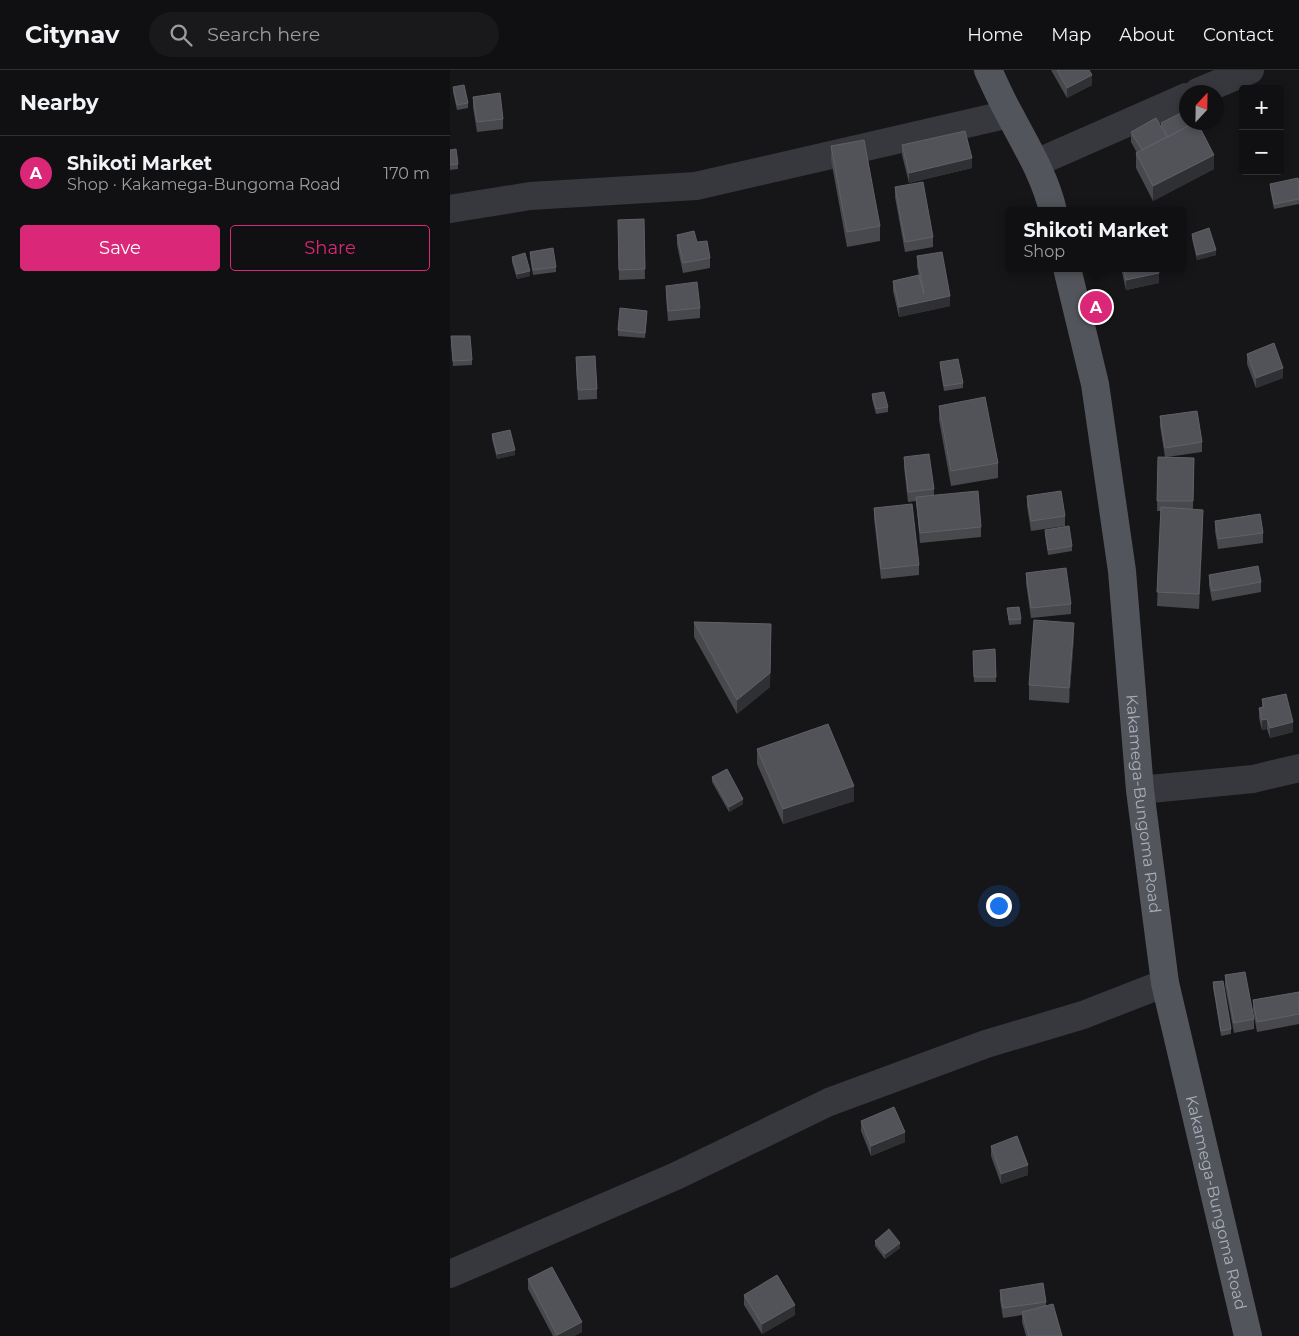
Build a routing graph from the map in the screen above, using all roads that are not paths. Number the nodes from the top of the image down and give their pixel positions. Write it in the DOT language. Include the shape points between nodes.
graph roads {
  1 [pos="988,70"];
  2 [pos="1250,70"];
  3 [pos="1215,85"];
  4 [pos="1179,100"];
  5 [pos="1009,114"];
  6 [pos="1036,162"];
  7 [pos="1052,207"];
  8 [pos="450,209"];
  9 [pos="1068,272"];
  10 [pos="1299,768"];
  11 [pos="1140,790"];
  12 [pos="1165,983"];
  13 [pos="450,1274"];
  14 [pos="1248,1336"];
  1 -- 5 [label="main road"];
  2 -- 3 [label="street"];
  4 -- 6 [label="street"];
  5 -- 6 [label="main road"];
  5 -- 8 [label="street" via="696,186 530,196"];
  6 -- 7 [label="main road"];
  9 -- 11 [label="main road, Kakamega-Bungoma Road" via="1095,384 1122,571"];
  10 -- 11 [label="street" via="1254,779"];
  11 -- 12 [label="main road, Kakamega-Bungoma Road"];
  12 -- 13 [label="street" via="1083,1015 986,1044 829,1102 676,1176"];
  12 -- 14 [label="main road, Kakamega-Bungoma Road"];
}
